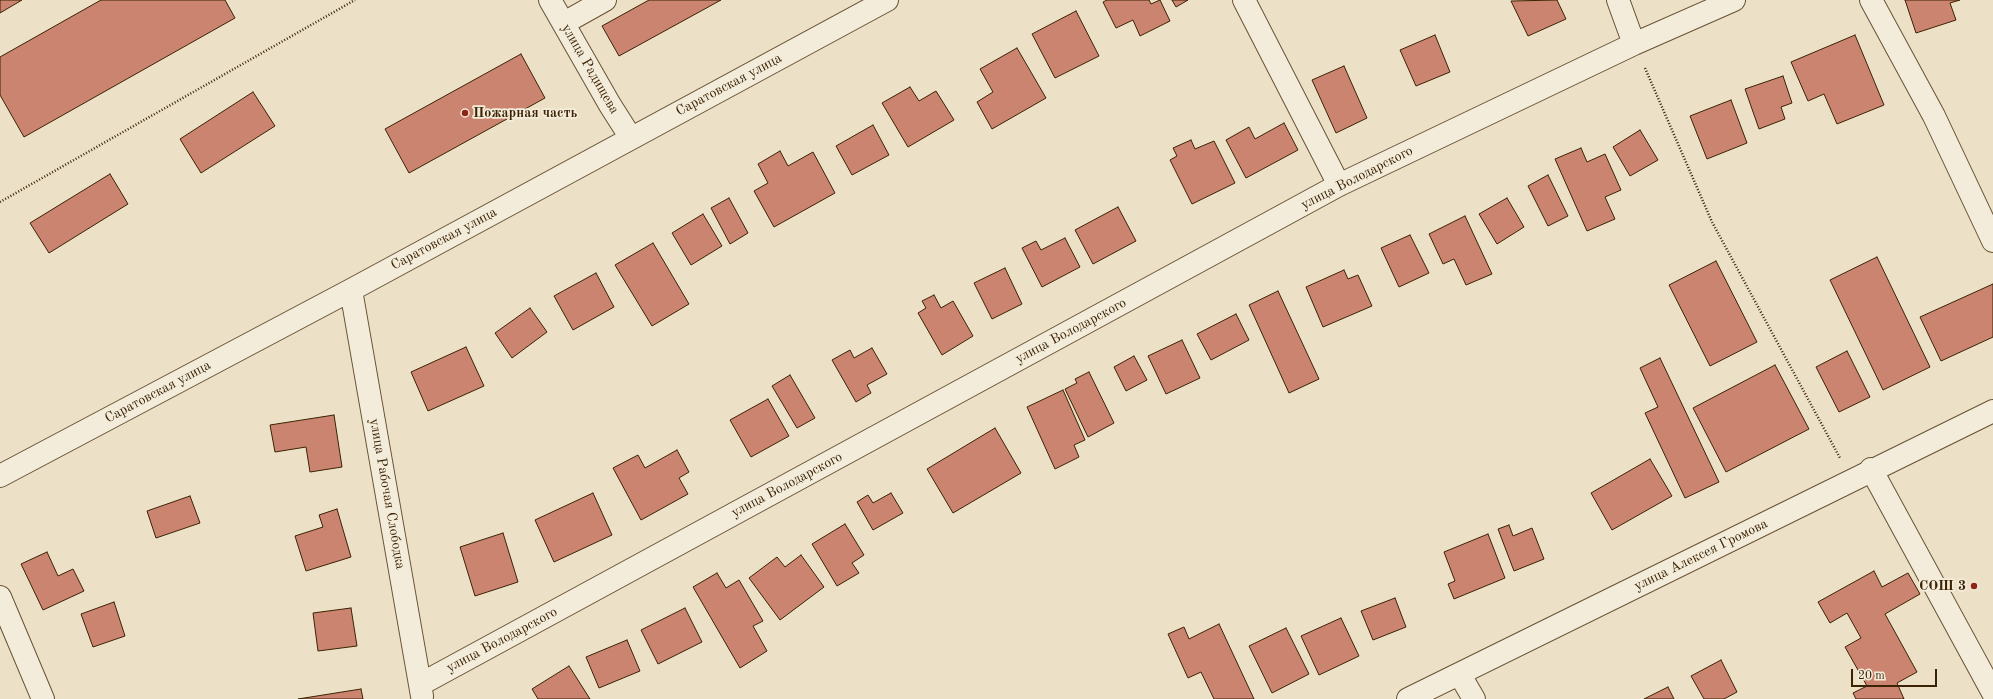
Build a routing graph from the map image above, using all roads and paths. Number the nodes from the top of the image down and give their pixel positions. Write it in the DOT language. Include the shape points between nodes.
graph roads {
  1 [pos="354,0"];
  2 [pos="550,0"];
  3 [pos="605,0"];
  4 [pos="887,0"];
  5 [pos="1244,0"];
  6 [pos="1618,0"];
  7 [pos="1734,0"];
  8 [pos="1871,0"];
  9 [pos="564,23"];
  10 [pos="1634,44"];
  11 [pos="631,138"];
  12 [pos="1339,186"];
  13 [pos="0,202"];
  14 [pos="1993,241"];
  15 [pos="351,290"];
  16 [pos="1993,411"];
  17 [pos="1872,469"];
  18 [pos="0,476"];
  19 [pos="1851,480"];
  20 [pos="0,597"];
  21 [pos="1460,675"];
  22 [pos="421,691"];
  23 [pos="1993,693"];
  24 [pos="43,699"];
  25 [pos="1408,699"];
  26 [pos="1474,699"];
  1 -- 13 [label="path"];
  2 -- 9 [label="street, улица Радищева"];
  3 -- 9 [label="street"];
  4 -- 11 [label="street, Саратовская улица"];
  5 -- 12 [label="street"];
  6 -- 10 [label="street"];
  7 -- 10 [label="street, улица Володарского"];
  8 -- 14 [label="street" via="1934,116"];
  9 -- 11 [label="street, улица Радищева"];
  10 -- 12 [label="street, улица Володарского"];
  10 -- 19 [label="path" via="1712,222"];
  11 -- 15 [label="street, Саратовская улица"];
  12 -- 22 [label="street, улица Володарского"];
  15 -- 18 [label="street, Саратовская улица"];
  15 -- 22 [label="street, улица Рабочая Слободка"];
  16 -- 17 [label="street, улица Алексея Громова"];
  17 -- 19 [label="street, улица Алексея Громова"];
  17 -- 23 [label="street"];
  19 -- 21 [label="street, улица Алексея Громова"];
  20 -- 24 [label="street"];
  21 -- 25 [label="street, улица Алексея Громова"];
  21 -- 26 [label="street"];
}
